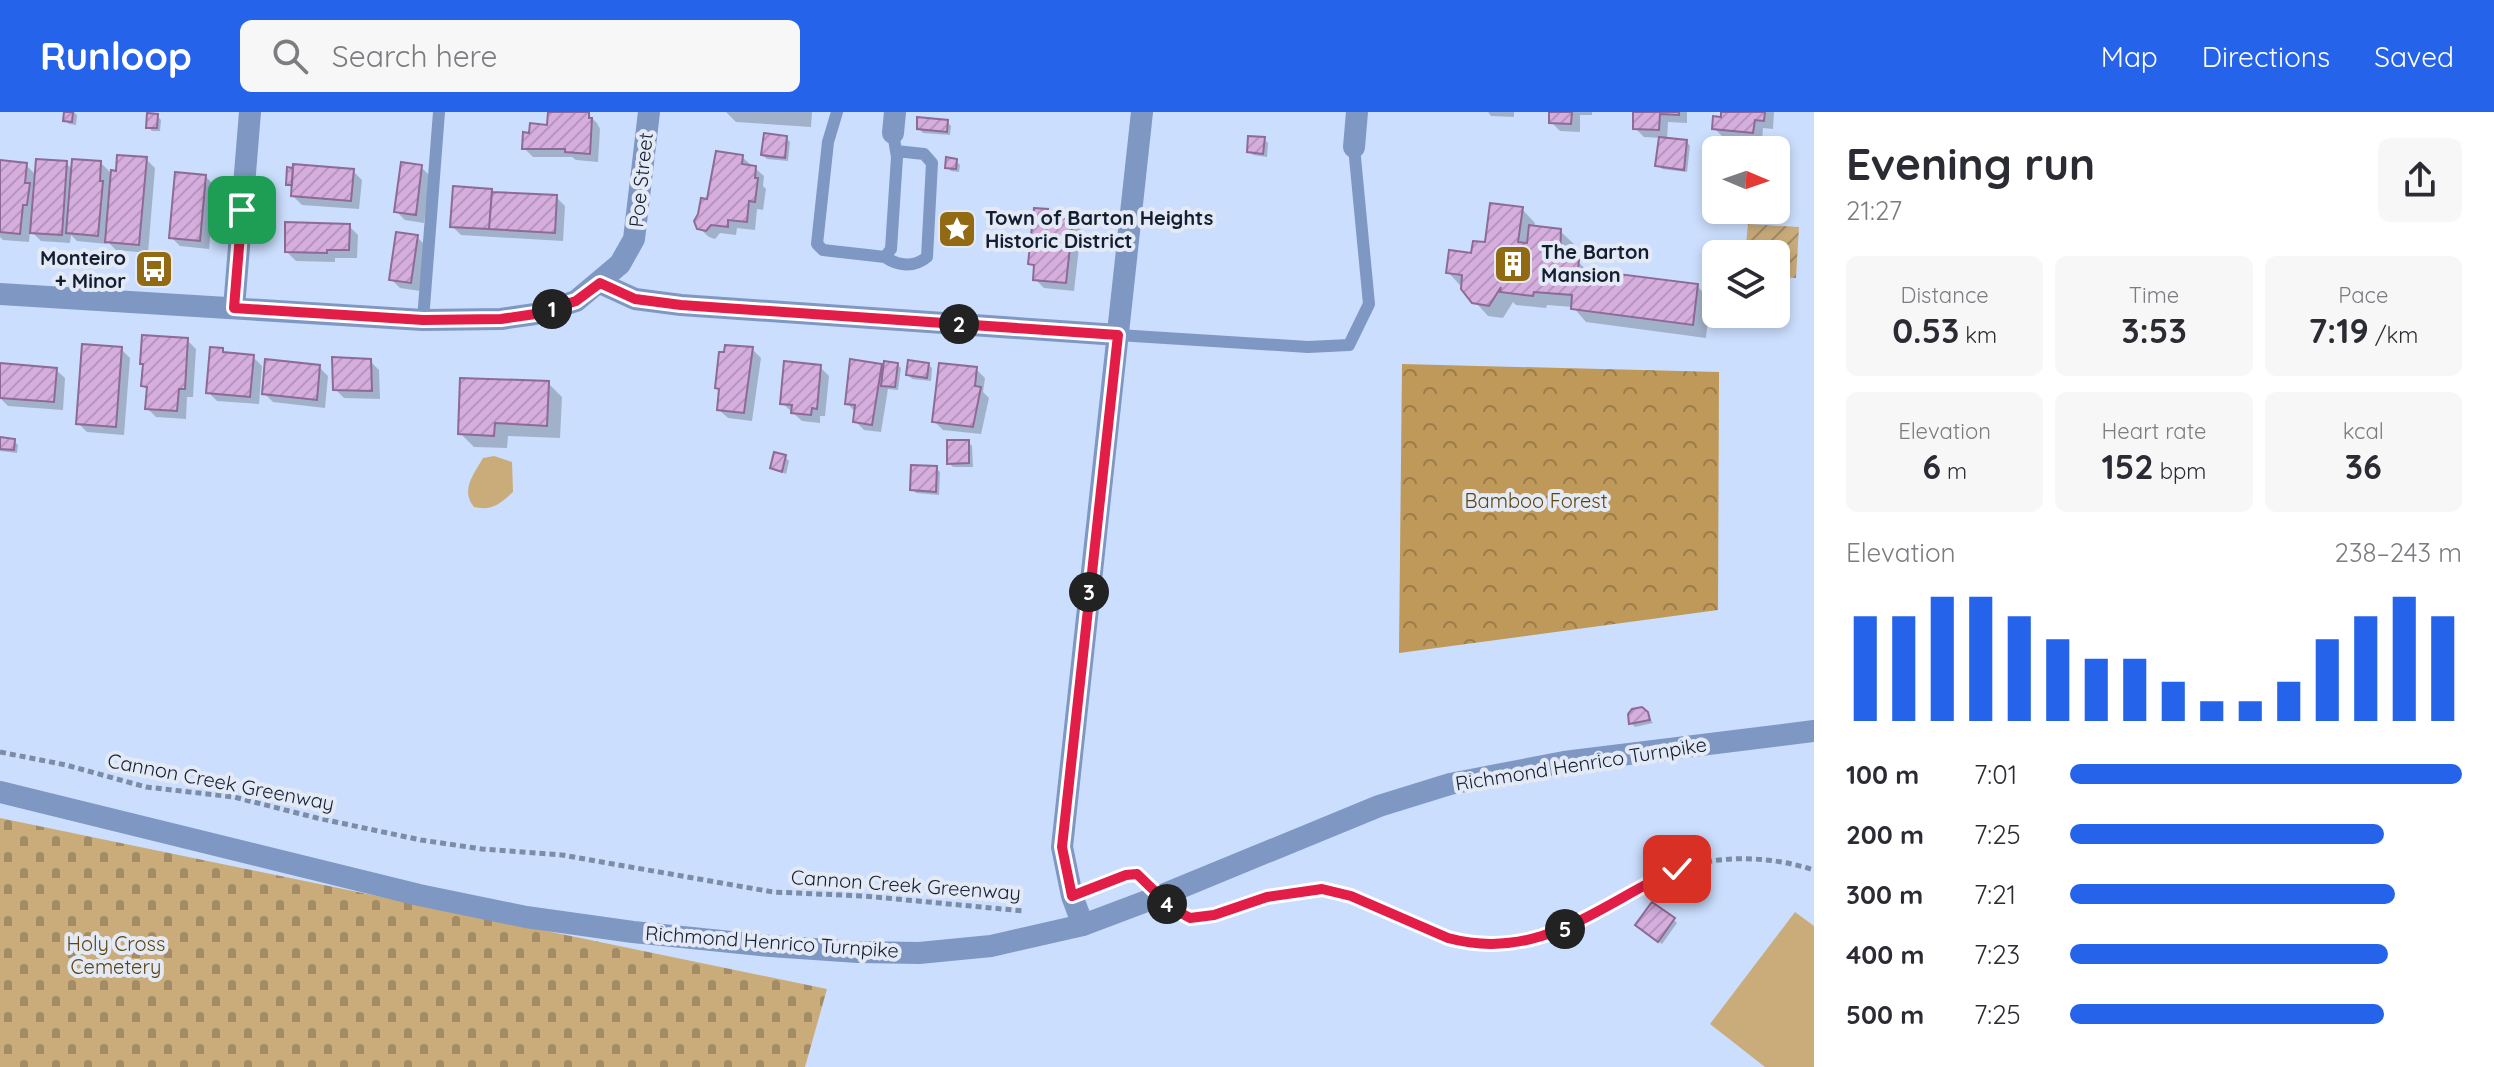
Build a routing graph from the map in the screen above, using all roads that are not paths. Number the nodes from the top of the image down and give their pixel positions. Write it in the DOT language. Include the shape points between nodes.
graph roads {
  1 [pos="250,112"];
  2 [pos="439,112"];
  3 [pos="649,112"];
  4 [pos="837,112"];
  5 [pos="1142,112"];
  6 [pos="1357,112"];
  7 [pos="895,132"];
  8 [pos="1354,147"];
  9 [pos="885,257"];
  10 [pos="600,283"];
  11 [pos="0,294"];
  12 [pos="234,308"];
  13 [pos="423,320"];
  14 [pos="1118,335"];
  15 [pos="1814,731"];
  16 [pos="0,792"];
  17 [pos="1083,925"];
  1 -- 12 [label="street"];
  2 -- 13 [label="lane"];
  3 -- 10 [label="street, Poe Street" via="634,239 620,264"];
  4 -- 9 [label="lane" via="828,142 817,244 823,250"];
  5 -- 14 [label="street"];
  6 -- 8 [label="street"];
  7 -- 9 [label="lane" via="891,249"];
  7 -- 9 [label="lane" via="932,163 927,257 920,263 897,264"];
  8 -- 14 [label="lane" via="1369,304 1349,345"];
  10 -- 13 [label="street, Poe Street" via="576,301 535,314"];
  10 -- 14 [label="street" via="635,299 681,305"];
  11 -- 12 [label="street, Poe Street"];
  12 -- 13 [label="street, Poe Street"];
  14 -- 17 [label="street" via="1062,847"];
  15 -- 17 [label="street, Richmond Henrico Turnpike" via="1564,762 1450,784 1379,806"];
  16 -- 17 [label="street, Richmond Henrico Turnpike" via="419,895 633,932 919,953 991,946"];
}
